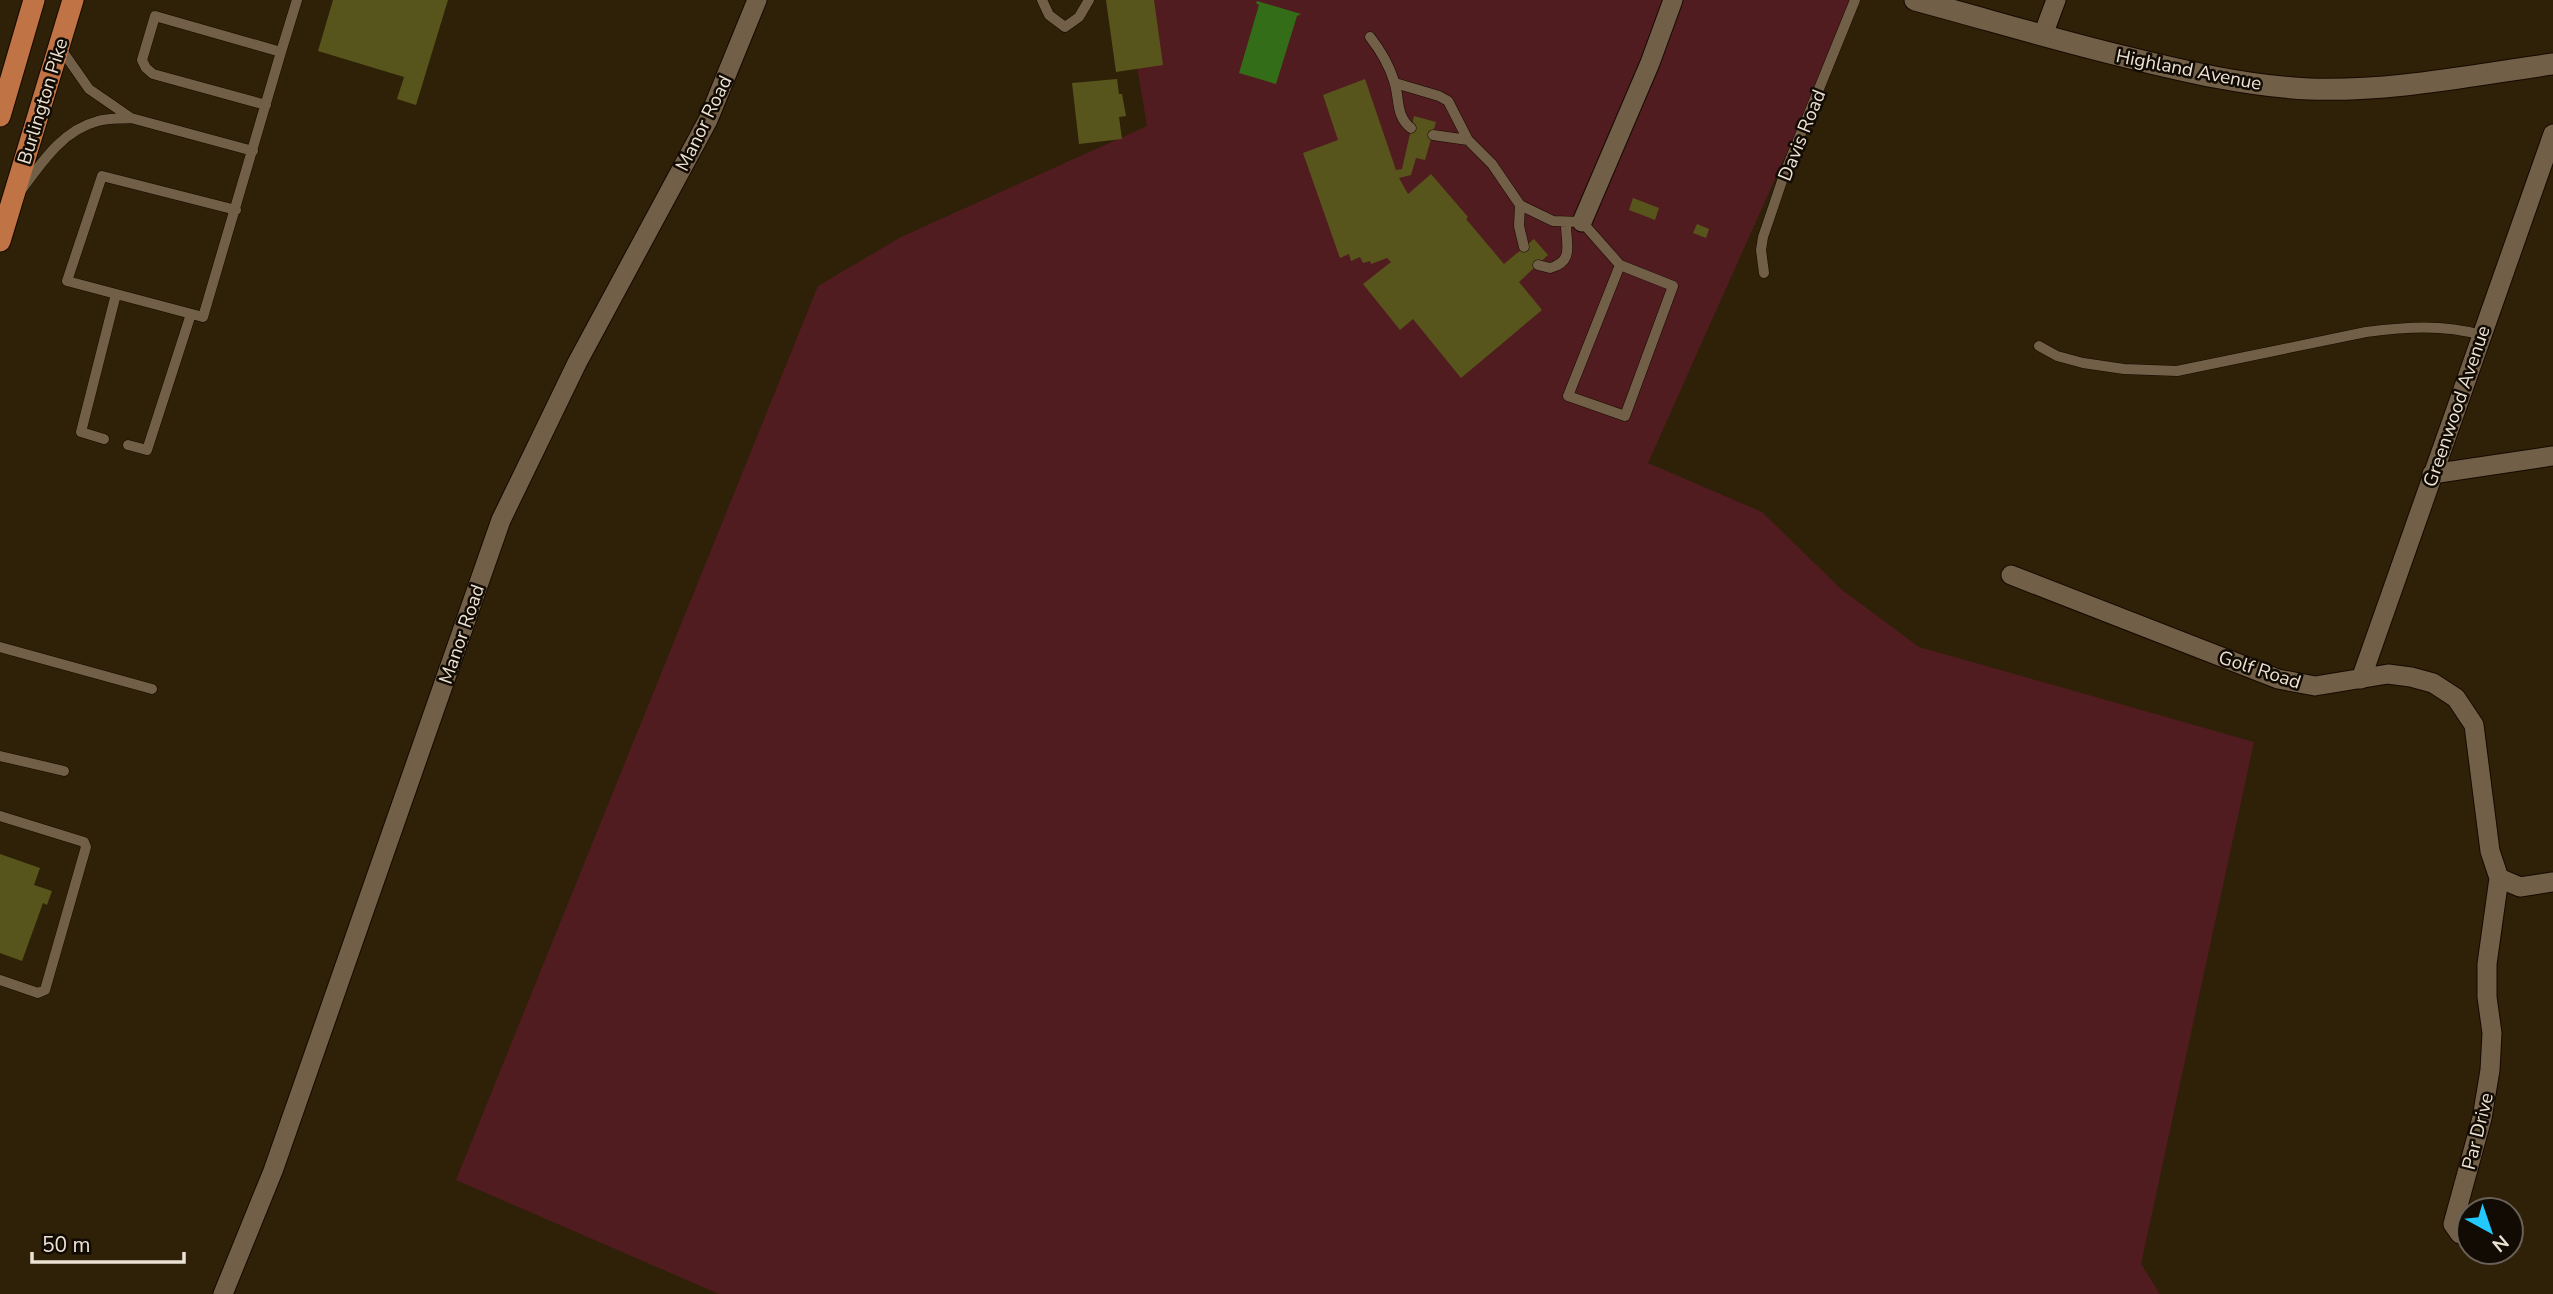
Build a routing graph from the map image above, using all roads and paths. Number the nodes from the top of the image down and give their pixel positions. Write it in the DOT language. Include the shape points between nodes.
graph roads {
  1 [pos="34,0"];
  2 [pos="73,0"];
  3 [pos="297,0"];
  4 [pos="758,0"];
  5 [pos="1042,0"];
  6 [pos="1089,0"];
  7 [pos="1673,0"];
  8 [pos="1855,0"];
  9 [pos="1915,0"];
  10 [pos="2056,0"];
  11 [pos="2043,35"];
  12 [pos="1370,37"];
  13 [pos="59,46"];
  14 [pos="281,52"];
  15 [pos="2553,64"];
  16 [pos="1395,83"];
  17 [pos="266,105"];
  18 [pos="0,116"];
  19 [pos="131,118"];
  20 [pos="1411,128"];
  21 [pos="2553,134"];
  22 [pos="1433,135"];
  23 [pos="1468,140"];
  24 [pos="253,151"];
  25 [pos="11,204"];
  26 [pos="1520,205"];
  27 [pos="236,211"];
  28 [pos="1574,222"];
  29 [pos="0,242"];
  30 [pos="1524,247"];
  31 [pos="1538,265"];
  32 [pos="1620,265"];
  33 [pos="1764,273"];
  34 [pos="116,294"];
  35 [pos="191,314"];
  36 [pos="2481,335"];
  37 [pos="2039,346"];
  38 [pos="104,439"];
  39 [pos="128,445"];
  40 [pos="2553,456"];
  41 [pos="2432,474"];
  42 [pos="2011,575"];
  43 [pos="0,647"];
  44 [pos="2361,679"];
  45 [pos="152,689"];
  46 [pos="0,755"];
  47 [pos="64,771"];
  48 [pos="0,816"];
  49 [pos="2499,878"];
  50 [pos="2553,882"];
  51 [pos="0,980"];
  52 [pos="2491,1066"];
  53 [pos="2461,1196"];
  54 [pos="223,1294"];
  1 -- 18 [label="highway, Burlington Pike"];
  2 -- 13 [label="highway, Burlington Pike"];
  3 -- 14 [label="lane"];
  4 -- 54 [label="street, Manor Road" via="708,120 577,363 501,520 259,1208"];
  5 -- 6 [label="lane" via="1049,15 1065,27 1079,17"];
  7 -- 28 [label="street" via="1650,63"];
  8 -- 33 [label="lane, Davis Road" via="1764,233"];
  9 -- 11 [label="street, Highland Avenue"];
  10 -- 11 [label="street"];
  11 -- 15 [label="street, Highland Avenue" via="2164,68 2236,82 2311,89 2417,83"];
  12 -- 16 [label="lane"];
  13 -- 19 [label="lane" via="89,89"];
  13 -- 25 [label="highway, Burlington Pike"];
  14 -- 17 [label="lane"];
  14 -- 17 [label="lane" via="155,16 142,60 153,74"];
  16 -- 20 [label="lane" via="1400,114"];
  16 -- 23 [label="lane" via="1448,101"];
  17 -- 24 [label="lane"];
  19 -- 24 [label="lane"];
  19 -- 25 [label="lane" via="99,121 78,130 53,148"];
  21 -- 36 [label="street, Greenwood Avenue"];
  22 -- 23 [label="lane"];
  23 -- 26 [label="lane" via="1492,164"];
  24 -- 27 [label="lane"];
  25 -- 29 [label="highway, Burlington Pike"];
  26 -- 28 [label="lane" via="1553,221"];
  26 -- 30 [label="lane"];
  27 -- 34 [label="lane" via="102,176 67,281"];
  27 -- 35 [label="lane" via="203,317"];
  28 -- 31 [label="lane" via="1565,260 1553,268"];
  28 -- 32 [label="lane"];
  32 -- 32 [label="lane" via="1673,286 1625,416 1569,396"];
  34 -- 35 [label="lane"];
  34 -- 38 [label="lane" via="80,432"];
  35 -- 39 [label="lane" via="147,450"];
  36 -- 37 [label="lane" via="2460,329 2397,328 2177,371 2083,363"];
  36 -- 41 [label="street, Greenwood Avenue"];
  40 -- 41 [label="street"];
  41 -- 44 [label="street, Greenwood Avenue"];
  42 -- 44 [label="street, Golf Road" via="2278,679 2315,686"];
  43 -- 45 [label="lane"];
  44 -- 49 [label="street, Golf Road" via="2388,674 2411,677 2432,682 2456,698 2474,725 2490,850"];
  46 -- 47 [label="lane"];
  48 -- 51 [label="lane" via="84,842 86,847 45,990 38,993"];
  49 -- 50 [label="street" via="2520,887"];
  49 -- 52 [label="street, Golf Road" via="2487,964"];
  52 -- 53 [label="street, Par Drive" via="2483,1118"];
}
